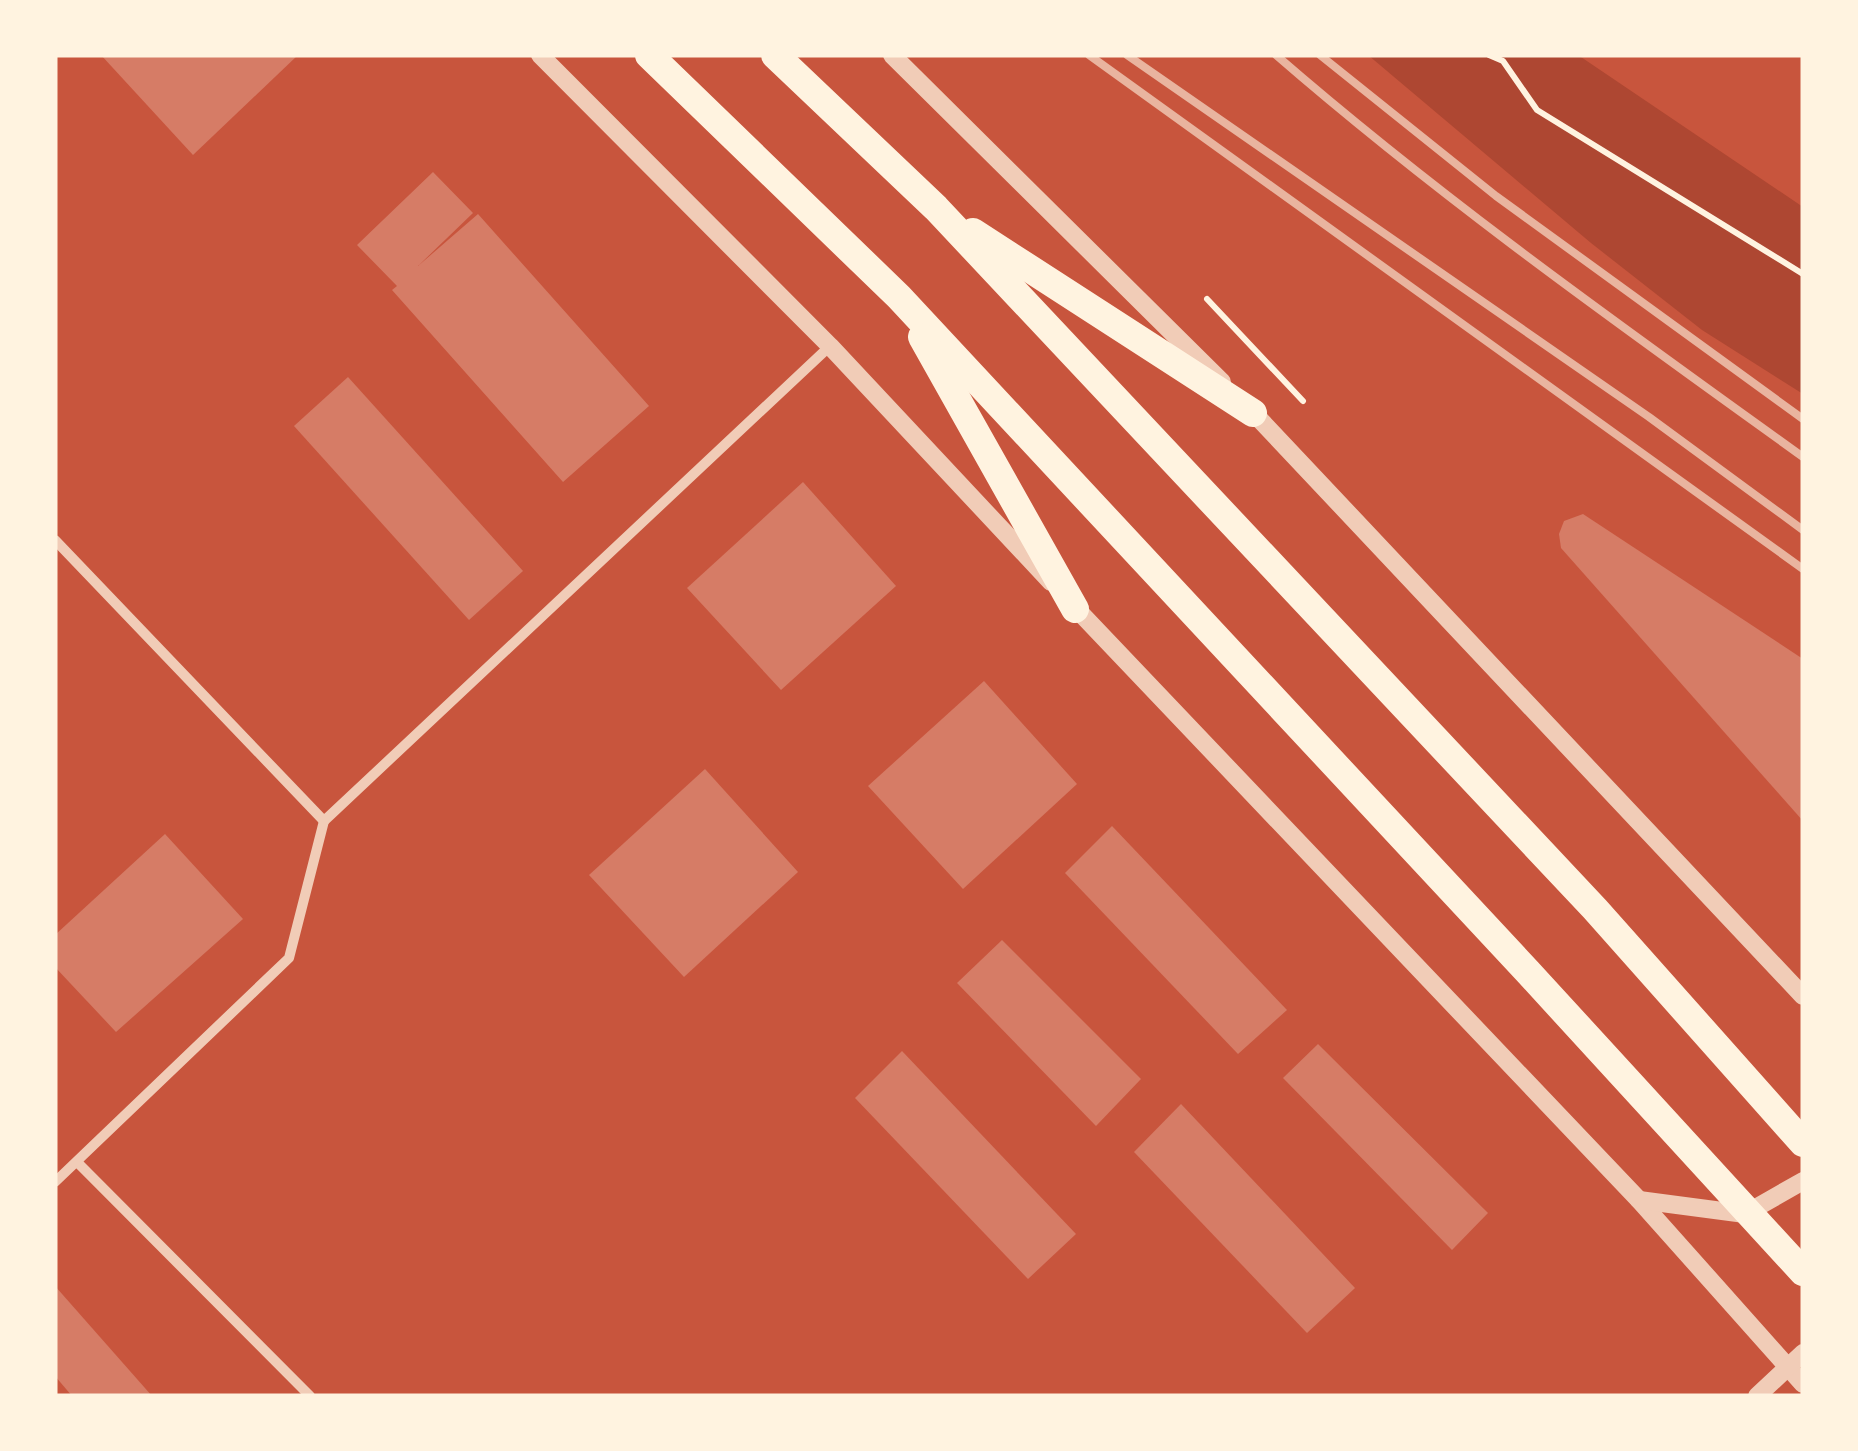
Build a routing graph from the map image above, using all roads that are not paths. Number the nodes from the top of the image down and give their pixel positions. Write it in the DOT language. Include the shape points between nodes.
graph roads {
  1 [pos="540,55"];
  2 [pos="649,55"];
  3 [pos="775,55"];
  4 [pos="892,55"];
  5 [pos="936,208"];
  6 [pos="899,297"];
  7 [pos="830,346"];
  8 [pos="1253,412"];
  9 [pos="55,540"];
  10 [pos="1076,608"];
  11 [pos="324,821"];
  12 [pos="1803,996"];
  13 [pos="1803,1143"];
  14 [pos="77,1162"];
  15 [pos="1803,1181"];
  16 [pos="55,1182"];
  17 [pos="1639,1200"];
  18 [pos="1803,1272"];
  19 [pos="1803,1354"];
  20 [pos="1788,1367"];
  21 [pos="1803,1384"];
  22 [pos="310,1396"];
  23 [pos="1757,1396"];
  1 -- 7 [label="street"];
  2 -- 6 [label="highway"];
  3 -- 5 [label="highway"];
  4 -- 8 [label="street"];
  5 -- 8 [label="highway"];
  5 -- 13 [label="highway" via="1595,909"];
  6 -- 10 [label="highway"];
  6 -- 18 [label="highway"];
  7 -- 10 [label="street"];
  7 -- 11 [label="street"];
  8 -- 12 [label="street"];
  9 -- 11 [label="street"];
  10 -- 17 [label="street"];
  11 -- 14 [label="street" via="289,958"];
  14 -- 16 [label="street"];
  14 -- 22 [label="street"];
  15 -- 17 [label="street" via="1745,1214"];
  17 -- 20 [label="street"];
  19 -- 20 [label="street"];
  20 -- 21 [label="street"];
  20 -- 23 [label="street"];
}
